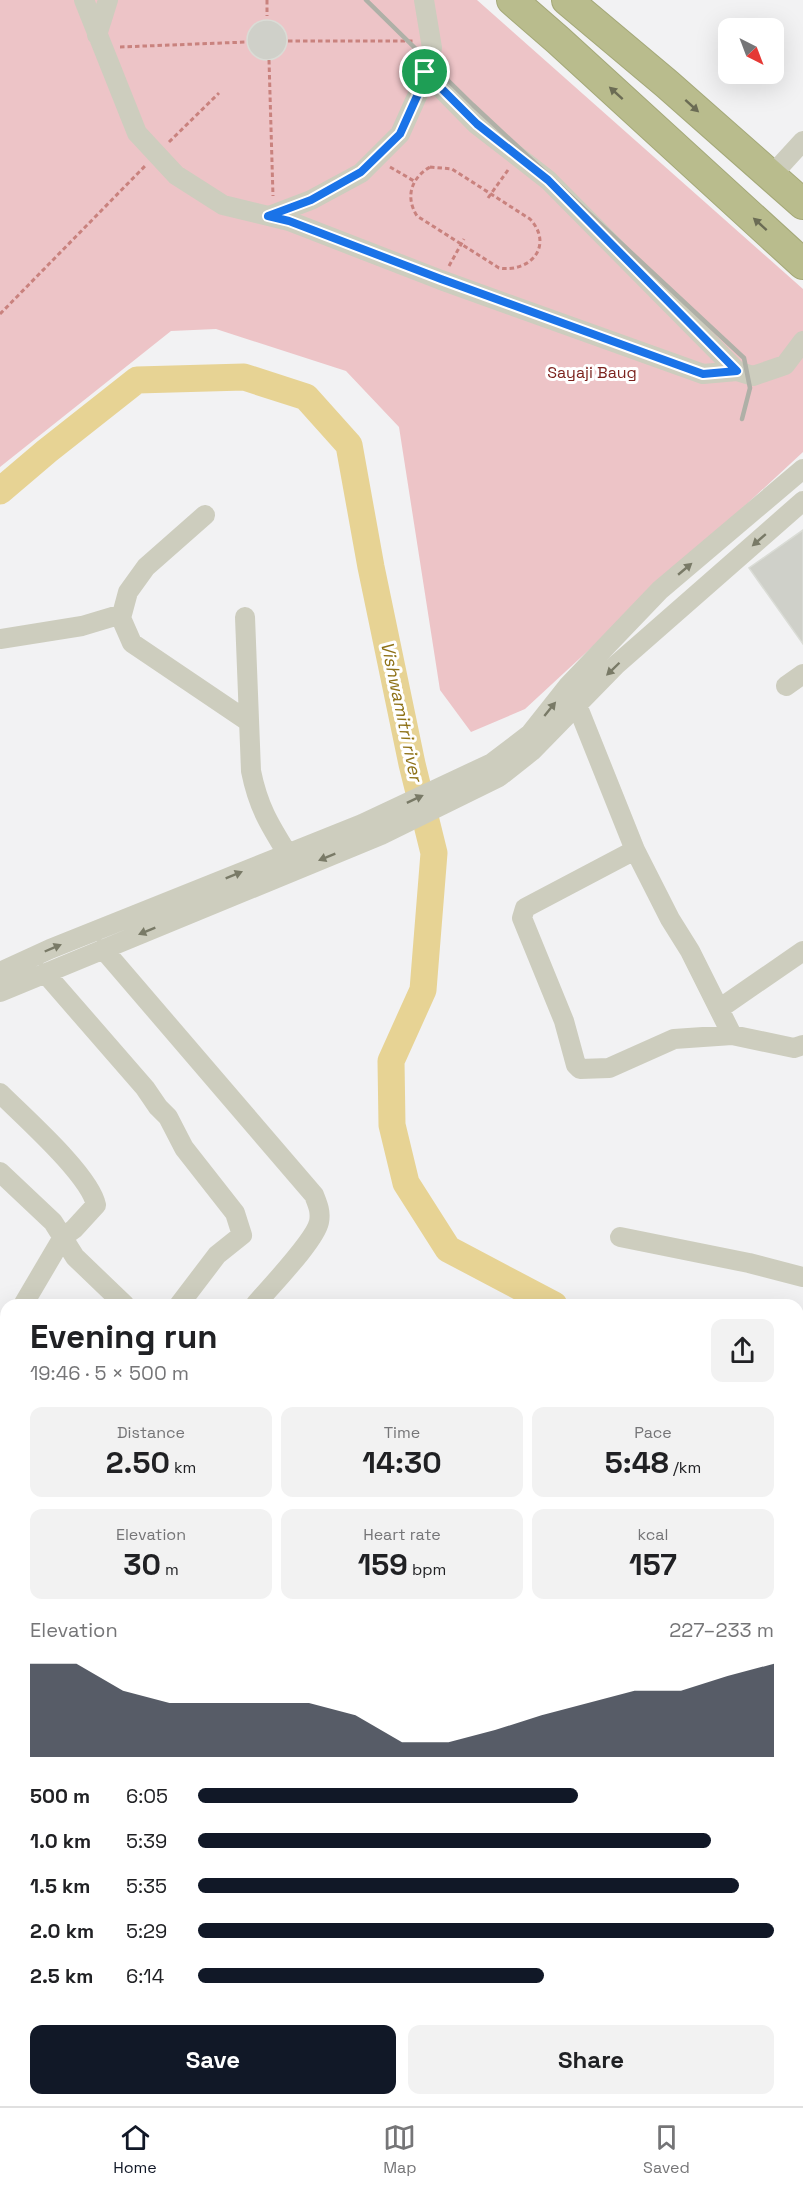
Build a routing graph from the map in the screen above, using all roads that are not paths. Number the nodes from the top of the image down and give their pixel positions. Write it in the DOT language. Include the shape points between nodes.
graph roads {
  1 [pos="84,0"];
  2 [pos="108,0"];
  3 [pos="424,0"];
  4 [pos="512,0"];
  5 [pos="575,3"];
  6 [pos="558,40"];
  7 [pos="100,41"];
  8 [pos="425,72"];
  9 [pos="803,141"];
  10 [pos="771,176"];
  11 [pos="803,204"];
  12 [pos="271,215"];
  13 [pos="803,264"];
  14 [pos="803,341"];
  15 [pos="737,371"];
  16 [pos="803,469"];
  17 [pos="803,501"];
  18 [pos="205,515"];
  19 [pos="122,614"];
  20 [pos="245,617"];
  21 [pos="0,639"];
  22 [pos="803,674"];
  23 [pos="786,686"];
  24 [pos="577,705"];
  25 [pos="249,723"];
  26 [pos="496,770"];
  27 [pos="635,850"];
  28 [pos="287,853"];
  29 [pos="103,949"];
  30 [pos="803,951"];
  31 [pos="0,972"];
  32 [pos="45,973"];
  33 [pos="0,992"];
  34 [pos="719,1009"];
  35 [pos="732,1035"];
  36 [pos="803,1045"];
  37 [pos="0,1093"];
  38 [pos="5,1185"];
  39 [pos="63,1237"];
  40 [pos="620,1237"];
  41 [pos="803,1277"];
  42 [pos="27,1299"];
  43 [pos="119,1299"];
  44 [pos="184,1299"];
  45 [pos="260,1299"];
  1 -- 7 [label="street"];
  2 -- 7 [label="street"];
  3 -- 8 [label="street" via="432,48"];
  4 -- 6 [label="highway"];
  5 -- 6 [label="street"];
  5 -- 10 [label="highway, one-way"];
  13 -- 6 [label="highway, one-way"];
  7 -- 12 [label="street" via="137,133 176,174 223,205"];
  8 -- 12 [label="street" via="400,134 361,172 311,200"];
  8 -- 15 [label="street" via="477,124 548,180"];
  9 -- 10 [label="street"];
  10 -- 11 [label="highway"];
  12 -- 15 [label="street" via="703,374"];
  14 -- 15 [label="street" via="785,365 753,376"];
  26 -- 16 [label="street, one-way" via="568,686 660,590"];
  17 -- 24 [label="street, one-way" via="616,665"];
  18 -- 19 [label="street" via="146,567 128,592"];
  19 -- 21 [label="street" via="82,626"];
  19 -- 25 [label="street" via="132,643"];
  20 -- 25 [label="street"];
  22 -- 23 [label="street"];
  24 -- 26 [label="street" via="532,751"];
  24 -- 27 [label="street"];
  25 -- 28 [label="street" via="256,795"];
  28 -- 26 [label="street, one-way"];
  26 -- 29 [label="street, one-way" via="381,835"];
  27 -- 34 [label="street"];
  27 -- 35 [label="street" via="525,908 522,918 564,1020 576,1065 580,1069 609,1068 674,1039"];
  31 -- 28 [label="street, one-way"];
  29 -- 32 [label="street"];
  29 -- 45 [label="street" via="314,1195 320,1211 318,1225"];
  30 -- 34 [label="street"];
  32 -- 33 [label="street"];
  32 -- 44 [label="street" via="145,1088 168,1117 184,1148 235,1212 242,1235 217,1255"];
  34 -- 35 [label="street"];
  35 -- 36 [label="street" via="794,1048"];
  37 -- 39 [label="street" via="70,1164 94,1196 96,1205"];
  38 -- 39 [label="street" via="53,1222"];
  39 -- 42 [label="street"];
  39 -- 43 [label="street" via="75,1257"];
  40 -- 41 [label="street"];
}
